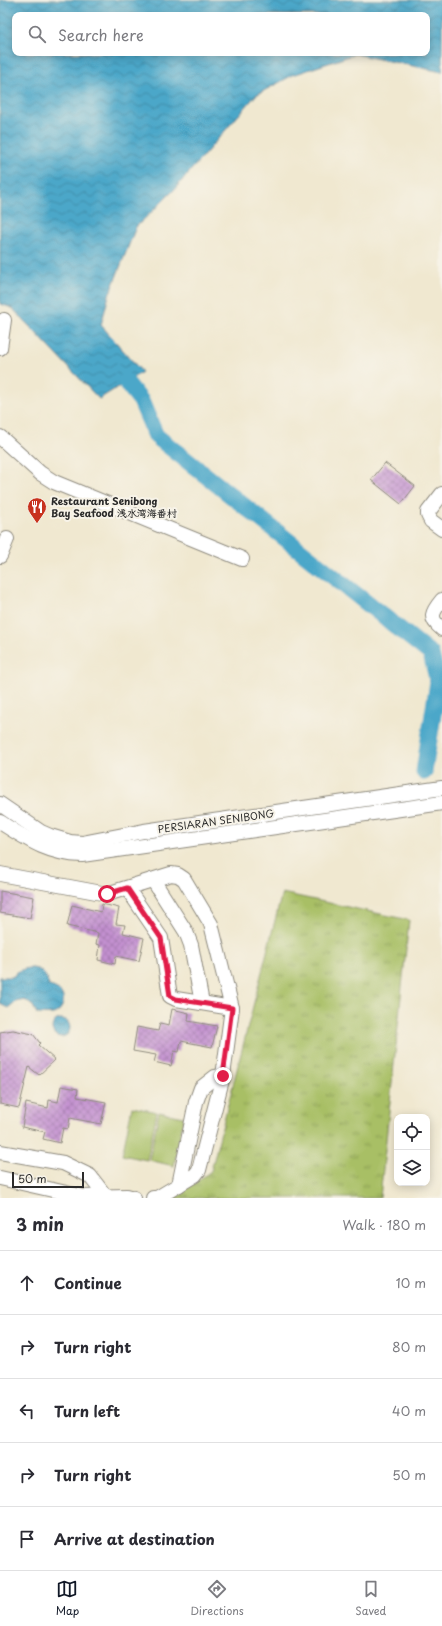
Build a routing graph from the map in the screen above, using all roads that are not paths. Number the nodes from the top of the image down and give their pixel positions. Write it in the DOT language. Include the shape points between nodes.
graph roads {
  1 [pos="4,320"];
  2 [pos="0,348"];
  3 [pos="0,438"];
  4 [pos="441,498"];
  5 [pos="442,529"];
  6 [pos="7,539"];
  7 [pos="0,556"];
  8 [pos="242,559"];
  9 [pos="442,600"];
  10 [pos="442,629"];
  11 [pos="442,788"];
  12 [pos="442,803"];
  13 [pos="0,804"];
  14 [pos="0,822"];
  15 [pos="0,874"];
  16 [pos="153,880"];
  17 [pos="127,888"];
  18 [pos="202,1003"];
  19 [pos="232,1008"];
  20 [pos="223,1076"];
  21 [pos="0,1152"];
  22 [pos="0,1178"];
  23 [pos="178,1185"];
  24 [pos="106,1197"];
  25 [pos="134,1198"];
  26 [pos="153,1198"];
  1 -- 2 [label="street"];
  3 -- 8 [label="street" via="54,482"];
  4 -- 5 [label="street" via="428,515 431,521"];
  6 -- 7 [label="street"];
  9 -- 10 [label="street" via="434,609 433,615 434,621"];
  11 -- 13 [label="street, PERSIARAN SENIBONG" via="144,831 82,843 45,834"];
  12 -- 14 [label="street, PERSIARAN SENIBONG" via="82,854 70,854 32,843"];
  15 -- 17 [label="street" via="107,894"];
  16 -- 17 [label="street"];
  16 -- 18 [label="street" via="191,944"];
  16 -- 19 [label="street" via="171,874 184,879 210,924"];
  17 -- 18 [label="street" via="161,938 170,996"];
  18 -- 19 [label="street"];
  19 -- 20 [label="street"];
  20 -- 23 [label="street" via="200,1170"];
  20 -- 23 [label="street" via="215,1077 201,1088"];
  21 -- 24 [label="street" via="64,1163 90,1176"];
  22 -- 24 [label="street" via="84,1197"];
  23 -- 26 [label="street"];
  24 -- 25 [label="street"];
}
